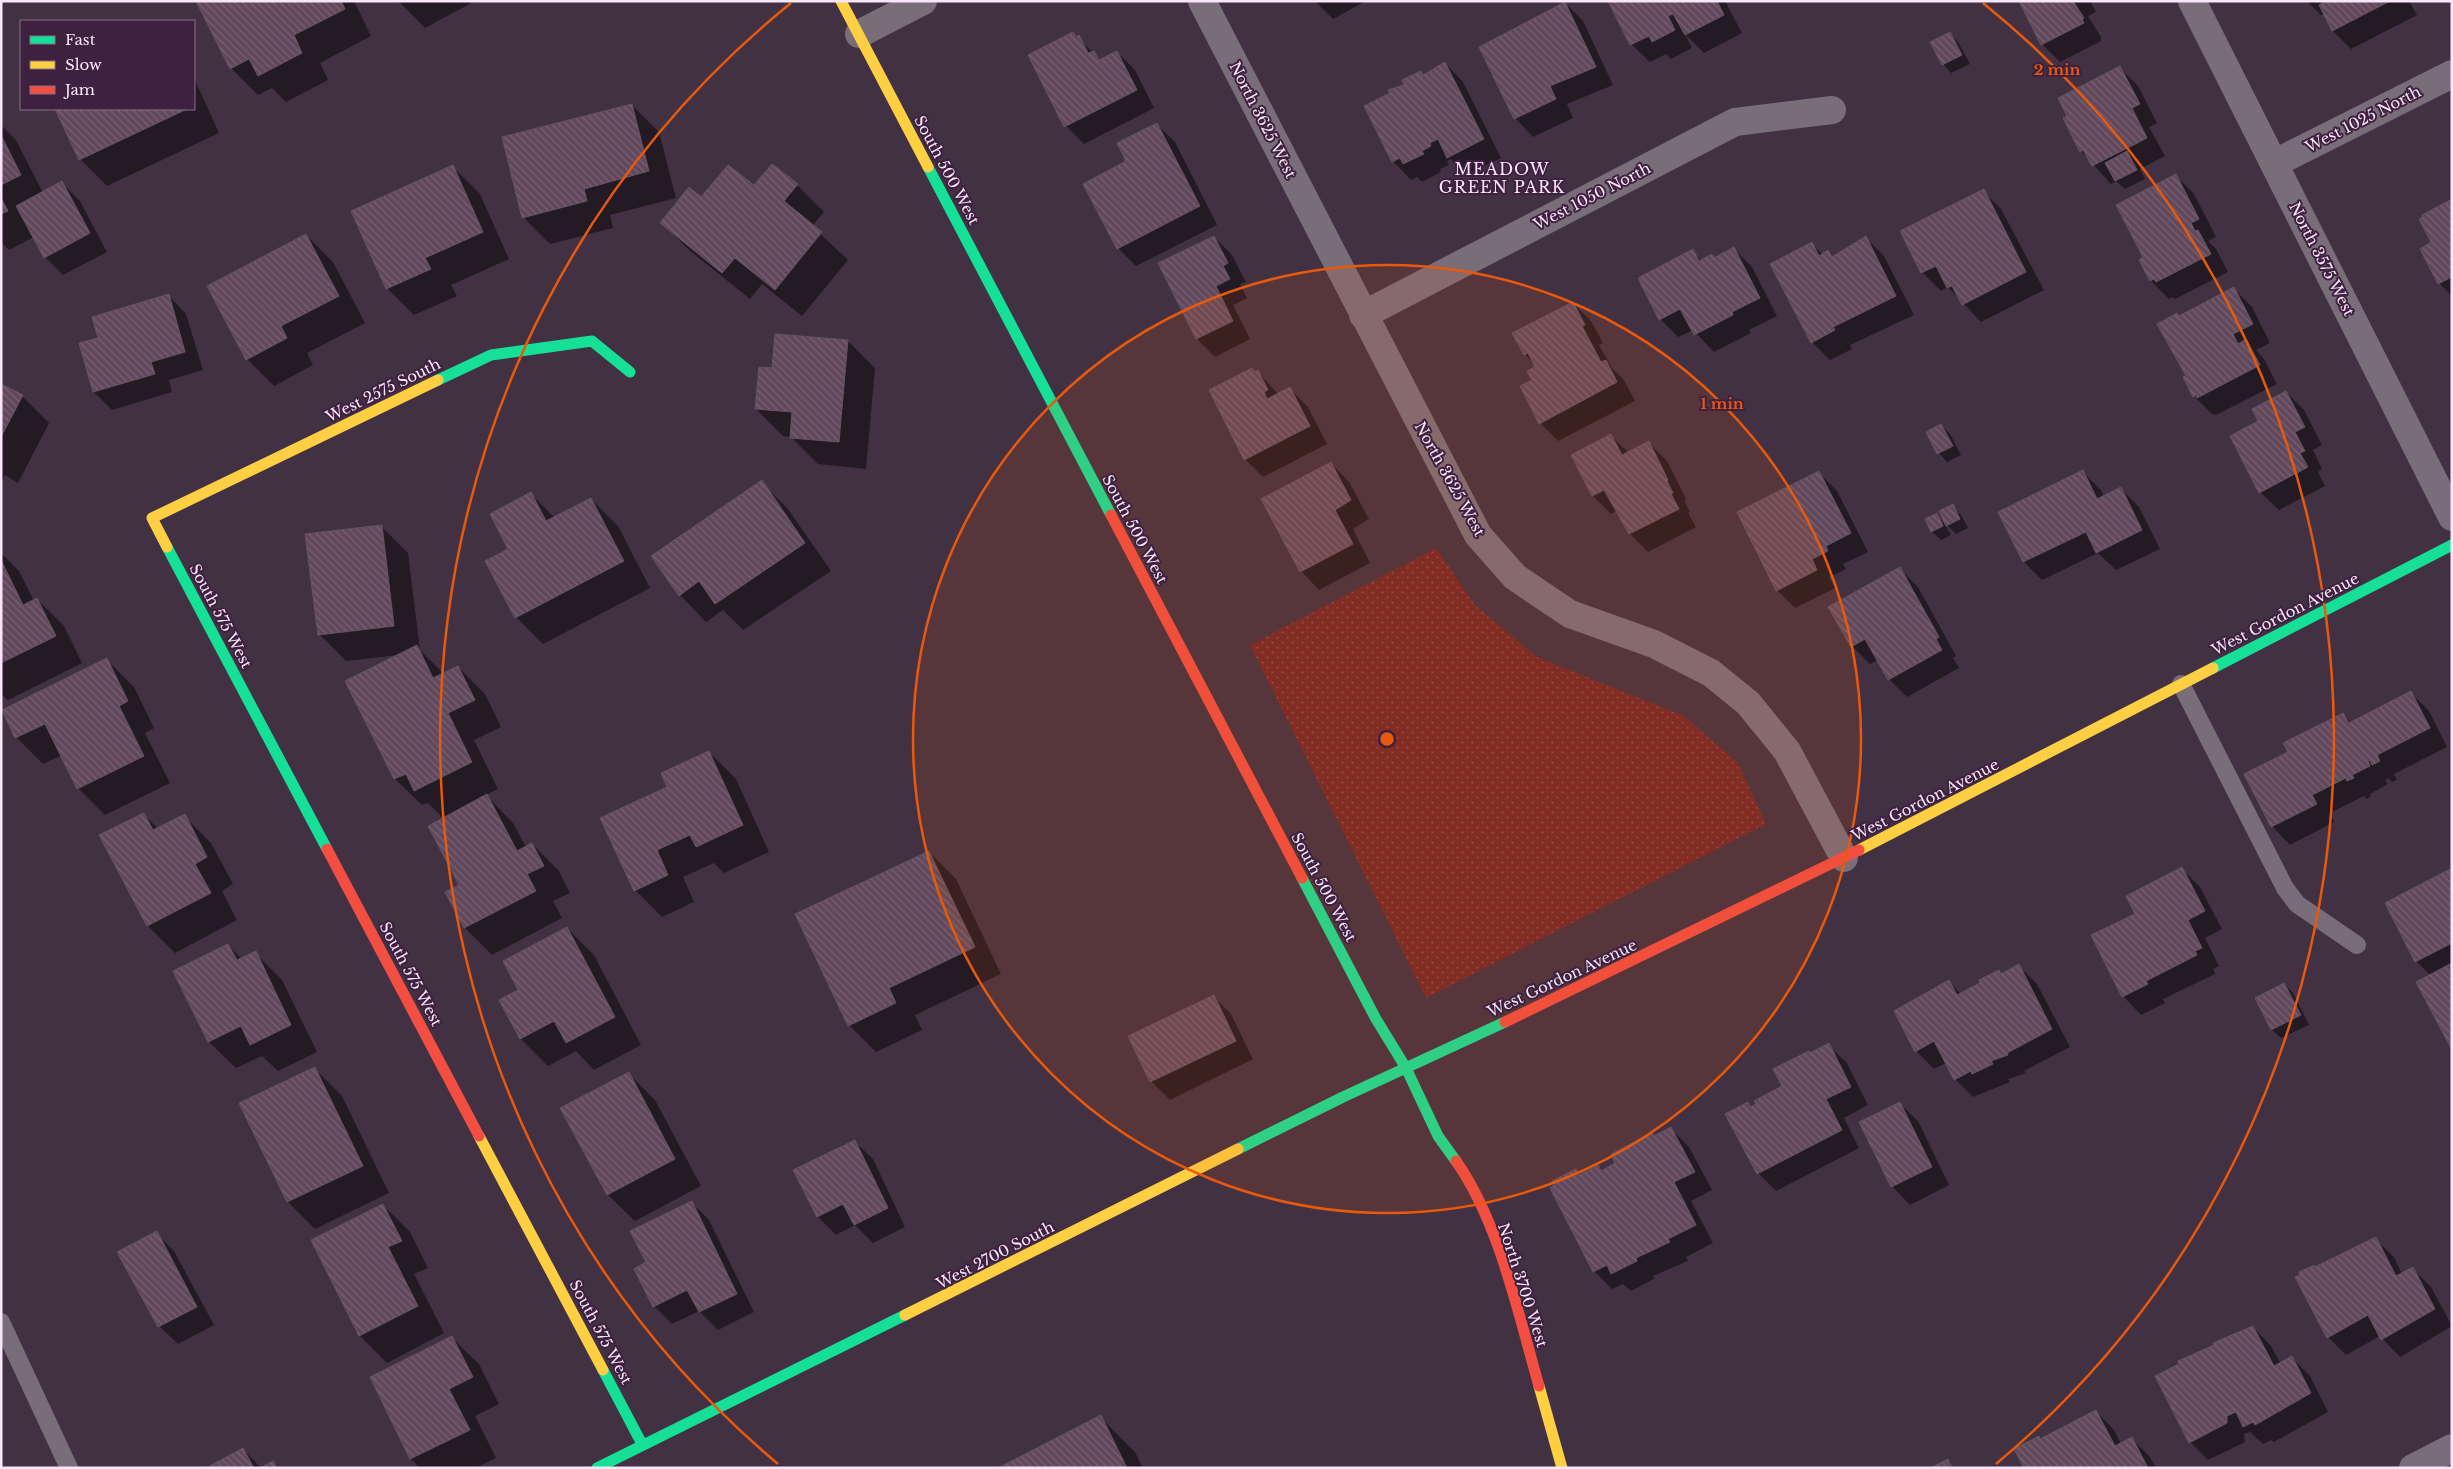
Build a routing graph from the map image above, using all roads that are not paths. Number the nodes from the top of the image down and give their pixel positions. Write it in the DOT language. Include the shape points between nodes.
graph roads {
  1 [pos="842,1"];
  2 [pos="923,1"];
  3 [pos="1202,1"];
  4 [pos="2192,1"];
  5 [pos="859,34"];
  6 [pos="2452,74"];
  7 [pos="1832,110"];
  8 [pos="2275,163"];
  9 [pos="1363,315"];
  10 [pos="630,372"];
  11 [pos="2452,517"];
  12 [pos="152,518"];
  13 [pos="2452,544"];
  14 [pos="2181,684"];
  15 [pos="1844,858"];
  16 [pos="2357,945"];
  17 [pos="1406,1068"];
  18 [pos="1,1322"];
  19 [pos="642,1444"];
  20 [pos="2452,1448"];
  21 [pos="69,1468"];
  22 [pos="597,1468"];
  23 [pos="1562,1468"];
  24 [pos="2412,1468"];
  1 -- 5 [label="street, South 500 West"];
  2 -- 5 [label="street"];
  3 -- 9 [label="street, North 3625 West"];
  4 -- 8 [label="street, North 3575 West"];
  5 -- 17 [label="street, South 500 West" via="1376,1019"];
  6 -- 8 [label="street, West 1025 North"];
  7 -- 9 [label="street, West 1050 North" via="1735,122"];
  8 -- 11 [label="street, North 3575 West"];
  9 -- 15 [label="street, North 3625 West" via="1478,535 1515,577 1570,614 1670,652 1711,673 1748,702 1787,750"];
  10 -- 12 [label="street, West 2575 South" via="592,341 491,355"];
  12 -- 19 [label="street, South 575 West"];
  13 -- 14 [label="street, West Gordon Avenue"];
  14 -- 15 [label="street, West Gordon Avenue"];
  14 -- 16 [label="lane" via="2285,888 2297,904"];
  15 -- 17 [label="street, West Gordon Avenue"];
  17 -- 19 [label="street, West 2700 South"];
  17 -- 23 [label="street, North 3700 West" via="1438,1136 1470,1181 1495,1241"];
  18 -- 21 [label="lane"];
  19 -- 22 [label="street, West 2700 South"];
  20 -- 24 [label="street"];
}
